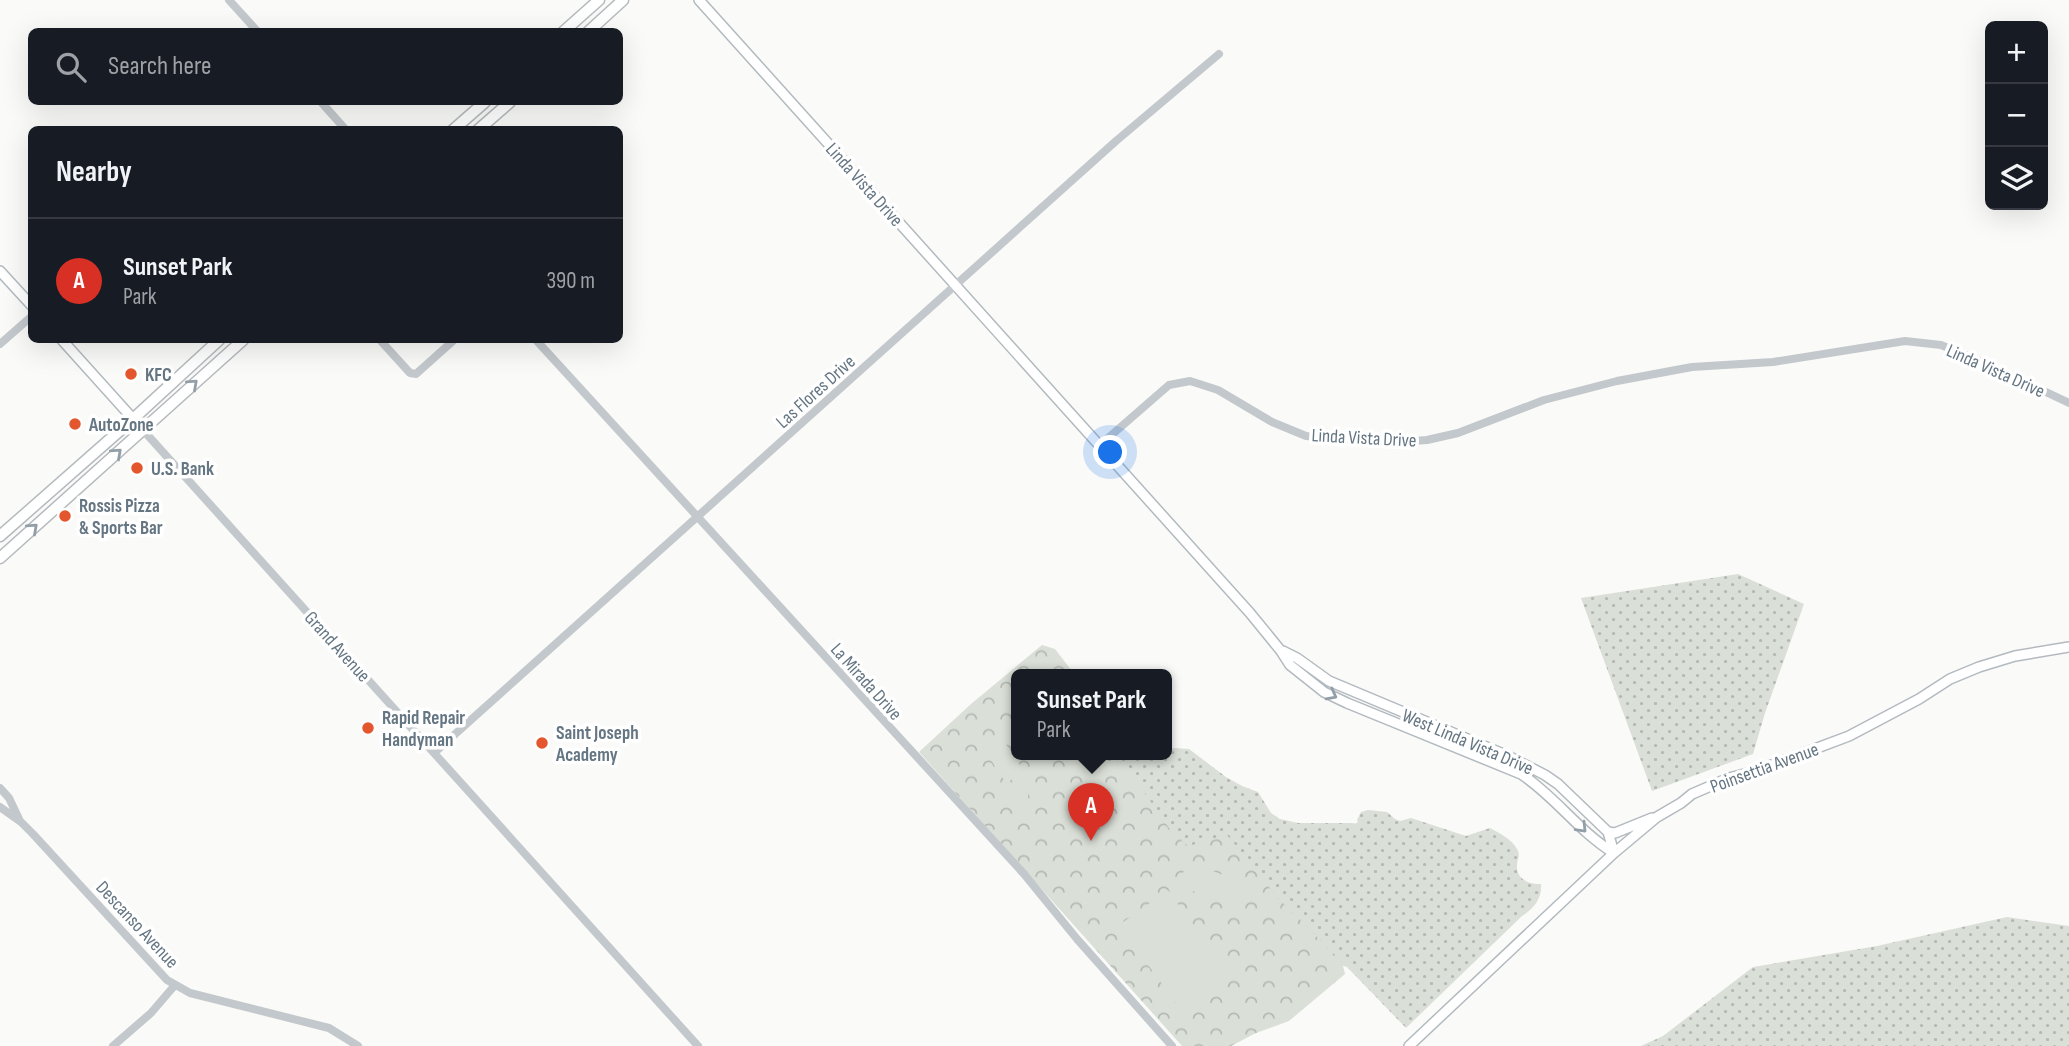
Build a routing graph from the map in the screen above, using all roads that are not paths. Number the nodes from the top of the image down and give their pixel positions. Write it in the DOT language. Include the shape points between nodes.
graph roads {
  1 [pos="229,0"];
  2 [pos="599,0"];
  3 [pos="623,0"];
  4 [pos="699,0"];
  5 [pos="254,28"];
  6 [pos="568,28"];
  7 [pos="592,28"];
  8 [pos="1219,54"];
  9 [pos="324,105"];
  10 [pos="482,105"];
  11 [pos="507,105"];
  12 [pos="342,126"];
  13 [pos="458,126"];
  14 [pos="483,126"];
  15 [pos="0,271"];
  16 [pos="955,285"];
  17 [pos="28,302"];
  18 [pos="28,320"];
  19 [pos="65,343"];
  20 [pos="216,343"];
  21 [pos="240,343"];
  22 [pos="383,343"];
  23 [pos="451,343"];
  24 [pos="539,343"];
  25 [pos="0,344"];
  26 [pos="2069,403"];
  27 [pos="133,419"];
  28 [pos="143,430"];
  29 [pos="1100,445"];
  30 [pos="72,472"];
  31 [pos="66,499"];
  32 [pos="697,517"];
  33 [pos="0,536"];
  34 [pos="0,558"];
  35 [pos="2069,647"];
  36 [pos="1281,651"];
  37 [pos="435,753"];
  38 [pos="0,788"];
  39 [pos="0,807"];
  40 [pos="1657,817"];
  41 [pos="21,822"];
  42 [pos="1608,832"];
  43 [pos="1614,853"];
  44 [pos="175,985"];
  45 [pos="113,1046"];
  46 [pos="358,1046"];
  47 [pos="698,1046"];
  48 [pos="1172,1046"];
  49 [pos="1409,1046"];
  1 -- 5 [label="street"];
  2 -- 6 [label="main road"];
  3 -- 7 [label="main road"];
  4 -- 16 [label="main road, Linda Vista Drive"];
  8 -- 16 [label="street, Las Flores Drive"];
  9 -- 12 [label="street"];
  10 -- 13 [label="main road"];
  11 -- 14 [label="main road"];
  15 -- 17 [label="main road"];
  16 -- 29 [label="main road, Linda Vista Drive"];
  16 -- 32 [label="street, Las Flores Drive"];
  18 -- 25 [label="street"];
  19 -- 27 [label="main road, Grand Avenue"];
  20 -- 27 [label="main road"];
  28 -- 21 [label="main road, one-way"];
  22 -- 23 [label="street" via="416,374"];
  24 -- 32 [label="street, La Mirada Drive"];
  26 -- 29 [label="street, Linda Vista Drive" via="1941,345 1905,341 1773,362 1692,367 1617,381 1544,400 1458,433 1387,443 1306,436 1218,390 1190,381 1169,385"];
  27 -- 28 [label="main road, Grand Avenue"];
  27 -- 30 [label="main road"];
  31 -- 28 [label="main road, one-way"];
  28 -- 37 [label="street, Grand Avenue"];
  29 -- 36 [label="main road, West Linda Vista Drive"];
  30 -- 31 [label="main road"];
  30 -- 33 [label="main road"];
  34 -- 31 [label="main road, one-way"];
  32 -- 37 [label="street, Las Flores Drive"];
  32 -- 48 [label="street, La Mirada Drive" via="1024,874"];
  35 -- 40 [label="main road, Poinsettia Avenue" via="1979,667 1849,736 1728,778"];
  36 -- 42 [label="main road, West Linda Vista Drive" via="1329,681 1545,775"];
  36 -- 43 [label="main road, West Linda Vista Drive, one-way" via="1290,665 1324,692 1521,774"];
  37 -- 47 [label="street, Grand Avenue"];
  38 -- 41 [label="street"];
  39 -- 41 [label="street, Descanso Avenue"];
  40 -- 42 [label="main road"];
  40 -- 43 [label="main road, Poinsettia Avenue"];
  41 -- 44 [label="street, Descanso Avenue"];
  42 -- 43 [label="main road"];
  43 -- 49 [label="main road, Poinsettia Avenue"];
  44 -- 45 [label="street"];
  44 -- 46 [label="street, Descanso Avenue" via="190,993 329,1028"];
}
